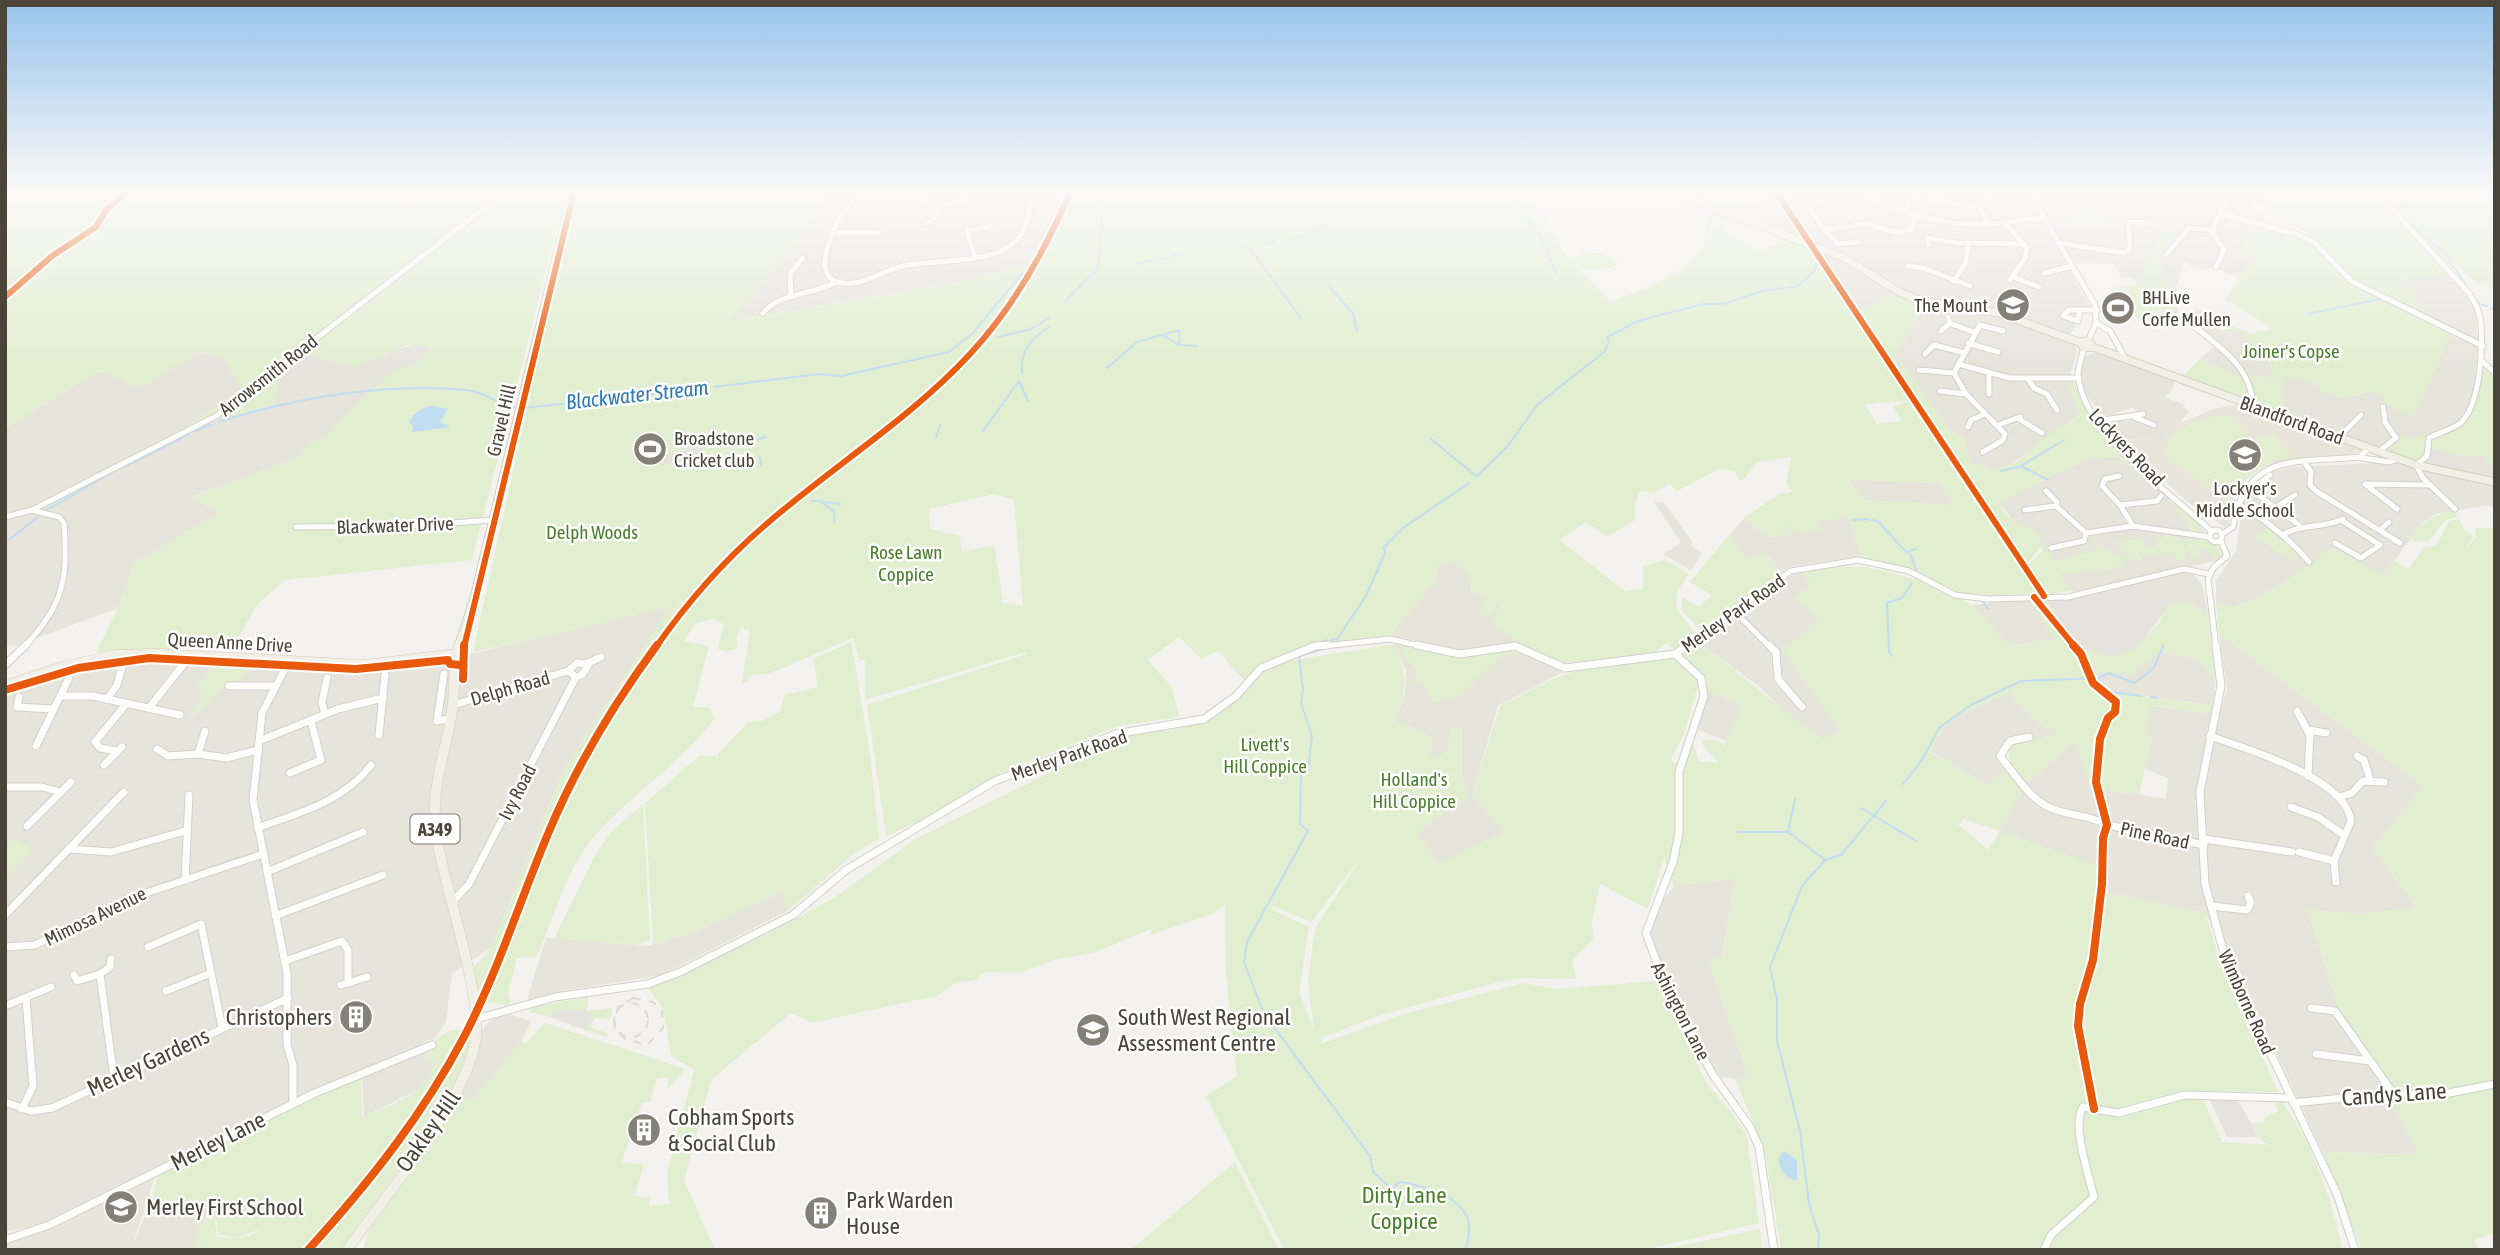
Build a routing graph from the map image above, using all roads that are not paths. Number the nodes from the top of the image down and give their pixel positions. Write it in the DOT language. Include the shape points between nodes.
graph roads {
  1 [pos="429,251"];
  2 [pos="558,251"];
  3 [pos="827,251"];
  4 [pos="973,251"];
  5 [pos="1007,251"];
  6 [pos="1827,251"];
  7 [pos="1967,251"];
  8 [pos="2026,251"];
  9 [pos="2063,251"];
  10 [pos="2108,251"];
  11 [pos="2127,251"];
  12 [pos="2170,251"];
  13 [pos="2224,251"];
  14 [pos="2322,251"];
  15 [pos="2430,251"];
  16 [pos="2166,255"];
  17 [pos="803,258"];
  18 [pos="975,258"];
  19 [pos="1908,266"];
  20 [pos="2072,266"];
  21 [pos="2216,267"];
  22 [pos="2045,273"];
  23 [pos="1954,281"];
  24 [pos="836,282"];
  25 [pos="1970,286"];
  26 [pos="2039,286"];
  27 [pos="791,297"];
  28 [pos="2080,309"];
  29 [pos="2097,310"];
  30 [pos="763,313"];
  31 [pos="2187,321"];
  32 [pos="2096,323"];
  33 [pos="1941,331"];
  34 [pos="2003,331"];
  35 [pos="1976,333"];
  36 [pos="1968,343"];
  37 [pos="2118,344"];
  38 [pos="2086,345"];
  39 [pos="2483,346"];
  40 [pos="1998,352"];
  41 [pos="1965,353"];
  42 [pos="1925,354"];
  43 [pos="2115,356"];
  44 [pos="2126,360"];
  45 [pos="2483,362"];
  46 [pos="1958,364"];
  47 [pos="1919,370"];
  48 [pos="1954,373"];
  49 [pos="2495,373"];
  50 [pos="1989,375"];
  51 [pos="2077,378"];
  52 [pos="2028,379"];
  53 [pos="1988,389"];
  54 [pos="1966,394"];
  55 [pos="1943,395"];
  56 [pos="2253,406"];
  57 [pos="2383,407"];
  58 [pos="2057,410"];
  59 [pos="1985,414"];
  60 [pos="2143,414"];
  61 [pos="2361,415"];
  62 [pos="2134,417"];
  63 [pos="1961,420"];
  64 [pos="2097,421"];
  65 [pos="1998,425"];
  66 [pos="2154,425"];
  67 [pos="2042,433"];
  68 [pos="2339,437"];
  69 [pos="2368,448"];
  70 [pos="1983,452"];
  71 [pos="2378,452"];
  72 [pos="2360,457"];
  73 [pos="2398,459"];
  74 [pos="2305,463"];
  75 [pos="2416,465"];
  76 [pos="2270,475"];
  77 [pos="2119,476"];
  78 [pos="2359,477"];
  79 [pos="2495,482"];
  80 [pos="2365,484"];
  81 [pos="2430,485"];
  82 [pos="2046,491"];
  83 [pos="2295,495"];
  84 [pos="2161,496"];
  85 [pos="2065,497"];
  86 [pos="2235,503"];
  87 [pos="2056,504"];
  88 [pos="2120,505"];
  89 [pos="2276,507"];
  90 [pos="2397,509"];
  91 [pos="2455,509"];
  92 [pos="32,510"];
  93 [pos="2031,512"];
  94 [pos="2345,516"];
  95 [pos="5,517"];
  96 [pos="493,520"];
  97 [pos="2389,522"];
  98 [pos="2299,525"];
  99 [pos="2133,526"];
  100 [pos="296,527"];
  101 [pos="2380,530"];
  102 [pos="2086,533"];
  103 [pos="2211,534"];
  104 [pos="2283,535"];
  105 [pos="2222,538"];
  106 [pos="2335,543"];
  107 [pos="2400,543"];
  108 [pos="2051,548"];
  109 [pos="2309,562"];
  110 [pos="2209,574"];
  111 [pos="1736,613"];
  112 [pos="1676,653"];
  113 [pos="456,654"];
  114 [pos="190,656"];
  115 [pos="601,657"];
  116 [pos="289,661"];
  117 [pos="588,663"];
  118 [pos="5,665"];
  119 [pos="124,669"];
  120 [pos="568,671"];
  121 [pos="444,674"];
  122 [pos="385,675"];
  123 [pos="576,677"];
  124 [pos="327,678"];
  125 [pos="66,681"];
  126 [pos="5,686"];
  127 [pos="229,686"];
  128 [pos="274,686"];
  129 [pos="64,696"];
  130 [pos="19,697"];
  131 [pos="383,698"];
  132 [pos="107,699"];
  133 [pos="126,704"];
  134 [pos="453,705"];
  135 [pos="1802,707"];
  136 [pos="149,708"];
  137 [pos="53,709"];
  138 [pos="2297,711"];
  139 [pos="178,713"];
  140 [pos="325,714"];
  141 [pos="448,719"];
  142 [pos="311,721"];
  143 [pos="2309,730"];
  144 [pos="205,731"];
  145 [pos="2326,733"];
  146 [pos="379,735"];
  147 [pos="2210,736"];
  148 [pos="2029,737"];
  149 [pos="258,741"];
  150 [pos="35,745"];
  151 [pos="157,749"];
  152 [pos="257,750"];
  153 [pos="198,754"];
  154 [pos="2357,756"];
  155 [pos="104,765"];
  156 [pos="371,765"];
  157 [pos="290,773"];
  158 [pos="2308,776"];
  159 [pos="2370,779"];
  160 [pos="71,782"];
  161 [pos="2384,782"];
  162 [pos="5,787"];
  163 [pos="60,792"];
  164 [pos="124,792"];
  165 [pos="188,794"];
  166 [pos="2340,797"];
  167 [pos="2291,807"];
  168 [pos="2107,825"];
  169 [pos="27,826"];
  170 [pos="257,828"];
  171 [pos="185,831"];
  172 [pos="363,832"];
  173 [pos="2344,835"];
  174 [pos="2204,842"];
  175 [pos="69,849"];
  176 [pos="263,854"];
  177 [pos="2334,861"];
  178 [pos="2102,863"];
  179 [pos="267,872"];
  180 [pos="383,875"];
  181 [pos="185,880"];
  182 [pos="2336,882"];
  183 [pos="2248,896"];
  184 [pos="451,903"];
  185 [pos="2212,906"];
  186 [pos="5,915"];
  187 [pos="275,916"];
  188 [pos="5,947"];
  189 [pos="148,947"];
  190 [pos="111,959"];
  191 [pos="285,961"];
  192 [pos="211,973"];
  193 [pos="100,974"];
  194 [pos="74,975"];
  195 [pos="368,977"];
  196 [pos="51,986"];
  197 [pos="166,991"];
  198 [pos="288,998"];
  199 [pos="26,999"];
  200 [pos="5,1006"];
  201 [pos="2311,1008"];
  202 [pos="476,1019"];
  203 [pos="222,1027"];
  204 [pos="432,1045"];
  205 [pos="2316,1054"];
  206 [pos="2370,1061"];
  207 [pos="114,1078"];
  208 [pos="2495,1084"];
  209 [pos="2393,1093"];
  210 [pos="2292,1101"];
  211 [pos="293,1103"];
  212 [pos="7,1106"];
  213 [pos="22,1109"];
  214 [pos="356,1234"];
  215 [pos="5,1240"];
  216 [pos="347,1250"];
  217 [pos="353,1250"];
  218 [pos="1774,1250"];
  219 [pos="2043,1250"];
  220 [pos="2355,1250"];
  1 -- 92 [label="street, Arrowsmith Road" via="216,416"];
  2 -- 96 [label="main road, Gravel Hill / A349"];
  3 -- 24 [label="street" via="823,267"];
  4 -- 18 [label="street"];
  5 -- 18 [label="street"];
  6 -- 38 [label="main road, Blandford Road" via="1921,301 1998,313"];
  7 -- 23 [label="street"];
  8 -- 26 [label="street" via="2011,279"];
  9 -- 20 [label="street"];
  10 -- 11 [label="street"];
  12 -- 16 [label="street"];
  13 -- 21 [label="street"];
  14 -- 39 [label="street" via="2351,281"];
  15 -- 39 [label="street" via="2479,311"];
  17 -- 27 [label="street" via="790,273"];
  18 -- 24 [label="street" via="903,266 853,284"];
  19 -- 23 [label="street"];
  20 -- 22 [label="street"];
  20 -- 29 [label="street"];
  23 -- 25 [label="street"];
  24 -- 27 [label="street" via="818,293"];
  27 -- 30 [label="street" via="773,303"];
  28 -- 29 [label="street"];
  29 -- 32 [label="street"];
  31 -- 56 [label="street" via="2233,360 2247,380"];
  32 -- 37 [label="street" via="2107,328"];
  32 -- 38 [label="street"];
  33 -- 35 [label="street" via="1948,320"];
  34 -- 35 [label="street" via="1981,324"];
  35 -- 36 [label="street"];
  36 -- 40 [label="street"];
  36 -- 41 [label="street"];
  37 -- 43 [label="street"];
  37 -- 44 [label="street"];
  38 -- 43 [label="main road, Blandford Road"];
  38 -- 51 [label="street"];
  39 -- 45 [label="street"];
  41 -- 42 [label="street" via="1934,345"];
  41 -- 46 [label="street"];
  43 -- 44 [label="main road, Blandford Road"];
  44 -- 56 [label="main road, Blandford Road"];
  45 -- 49 [label="street"];
  45 -- 75 [label="street" via="2468,414 2448,431 2429,438 2427,456"];
  46 -- 48 [label="street"];
  46 -- 50 [label="street"];
  47 -- 48 [label="street"];
  48 -- 54 [label="street"];
  50 -- 52 [label="street"];
  50 -- 53 [label="street"];
  51 -- 52 [label="street"];
  51 -- 64 [label="street, Lockyers Road"];
  52 -- 58 [label="street" via="2047,394"];
  54 -- 55 [label="street"];
  54 -- 59 [label="street"];
  56 -- 68 [label="main road, Blandford Road"];
  57 -- 71 [label="street" via="2385,422 2396,438"];
  59 -- 63 [label="street" via="1971,420 1969,426"];
  59 -- 65 [label="street"];
  60 -- 62 [label="street"];
  61 -- 68 [label="street"];
  62 -- 64 [label="street"];
  62 -- 66 [label="street"];
  64 -- 103 [label="street, Lockyers Road"];
  65 -- 67 [label="street" via="2020,417"];
  65 -- 70 [label="street" via="2005,438"];
  68 -- 69 [label="main road, Blandford Road"];
  69 -- 71 [label="main road, Blandford Road"];
  69 -- 72 [label="street"];
  71 -- 73 [label="main road, Blandford Road"];
  72 -- 73 [label="street"];
  72 -- 74 [label="street"];
  73 -- 75 [label="main road, Blandford Road"];
  74 -- 86 [label="street" via="2281,464 2257,474"];
  74 -- 94 [label="street" via="2311,472 2310,485"];
  75 -- 79 [label="main road, Blandford Road"];
  75 -- 81 [label="street"];
  76 -- 89 [label="street" via="2251,490"];
  77 -- 88 [label="street" via="2102,483"];
  78 -- 80 [label="street"];
  80 -- 81 [label="street"];
  80 -- 90 [label="street"];
  81 -- 91 [label="street"];
  82 -- 87 [label="street"];
  83 -- 89 [label="street"];
  84 -- 88 [label="street" via="2157,501"];
  85 -- 87 [label="street"];
  86 -- 104 [label="street"];
  86 -- 105 [label="street" via="2233,527"];
  87 -- 93 [label="street"];
  87 -- 102 [label="street"];
  88 -- 99 [label="street"];
  89 -- 98 [label="street"];
  92 -- 95 [label="street, Arrowsmith Road"];
  92 -- 118 [label="street" via="59,517 64,523 60,606"];
  94 -- 98 [label="street" via="2332,525"];
  94 -- 101 [label="street" via="2362,517"];
  94 -- 106 [label="street" via="2380,545 2361,558"];
  96 -- 100 [label="street, Blackwater Drive"];
  96 -- 113 [label="main road, Gravel Hill / A349"];
  97 -- 101 [label="street"];
  98 -- 104 [label="street"];
  99 -- 102 [label="street"];
  99 -- 103 [label="street"];
  101 -- 107 [label="street"];
  102 -- 108 [label="street" via="2084,541"];
  103 -- 105 [label="street"];
  104 -- 109 [label="street" via="2298,547 2297,555"];
  105 -- 110 [label="street" via="2227,556"];
  110 -- 111 [label="street, Merley Park Road" via="2184,569 2081,595 1966,597 1909,571 1858,560 1791,572"];
  110 -- 147 [label="street, Wimborne Road" via="2221,686"];
  111 -- 112 [label="street, Merley Park Road"];
  111 -- 135 [label="street" via="1776,652 1778,679"];
  112 -- 202 [label="street, Merley Park Road" via="1565,668 1515,646 1460,654 1390,639 1315,646 1261,668 1236,696 1204,719 1116,734 995,781 856,863 793,915 680,972 648,984 555,997"];
  112 -- 218 [label="street, Ashington Lane" via="1701,678 1704,696 1679,772 1679,833 1673,862 1646,933 1670,998 1759,1147"];
  113 -- 116 [label="main road, Queen Anne Drive" via="383,664"];
  113 -- 134 [label="main road, Gravel Hill / A349"];
  114 -- 116 [label="main road, Queen Anne Drive"];
  114 -- 126 [label="main road, Queen Anne Drive" via="99,658"];
  114 -- 136 [label="street"];
  115 -- 117 [label="street, Delph Road"];
  116 -- 128 [label="street"];
  117 -- 120 [label="street, Delph Road" via="577,663"];
  117 -- 123 [label="street, Delph Road" via="586,672"];
  119 -- 132 [label="street"];
  120 -- 123 [label="street, Delph Road"];
  120 -- 134 [label="street, Delph Road"];
  121 -- 141 [label="street" via="437,721"];
  122 -- 131 [label="street"];
  123 -- 184 [label="street, Ivy Road" via="469,884"];
  124 -- 140 [label="street" via="322,702"];
  125 -- 129 [label="street"];
  127 -- 128 [label="street"];
  128 -- 149 [label="street" via="262,713"];
  129 -- 132 [label="street"];
  129 -- 137 [label="street"];
  130 -- 137 [label="street" via="17,707"];
  131 -- 140 [label="street"];
  131 -- 146 [label="street"];
  132 -- 133 [label="street"];
  133 -- 136 [label="street"];
  133 -- 155 [label="street" via="95,743 100,748 120,749"];
  134 -- 141 [label="main road, Gravel Hill / A349"];
  136 -- 139 [label="street"];
  137 -- 150 [label="street"];
  138 -- 143 [label="street"];
  140 -- 142 [label="street"];
  141 -- 184 [label="main road, Gravel Hill / A349" via="438,765 434,822"];
  142 -- 149 [label="street"];
  142 -- 157 [label="street" via="321,760"];
  143 -- 145 [label="street"];
  143 -- 158 [label="street"];
  144 -- 153 [label="street"];
  147 -- 158 [label="street"];
  147 -- 174 [label="street, Wimborne Road" via="2200,792"];
  148 -- 168 [label="street, Pine Road" via="2010,741 2000,756 2032,798"];
  149 -- 152 [label="street"];
  151 -- 153 [label="street" via="168,756"];
  152 -- 153 [label="street" via="227,758"];
  152 -- 170 [label="street" via="253,800"];
  154 -- 159 [label="street" via="2364,760"];
  156 -- 170 [label="street" via="346,793"];
  158 -- 166 [label="street"];
  159 -- 161 [label="street"];
  159 -- 166 [label="street"];
  160 -- 163 [label="street"];
  162 -- 163 [label="street"];
  163 -- 169 [label="street"];
  164 -- 175 [label="street"];
  165 -- 171 [label="street"];
  166 -- 173 [label="street" via="2350,817"];
  167 -- 173 [label="street" via="2318,817"];
  168 -- 174 [label="street, Pine Road"];
  168 -- 178 [label="street, Pine Road"];
  170 -- 176 [label="street"];
  171 -- 175 [label="street" via="111,852"];
  171 -- 181 [label="street"];
  172 -- 179 [label="street"];
  173 -- 177 [label="street"];
  174 -- 177 [label="street, Pine Road"];
  174 -- 185 [label="street, Wimborne Road" via="2204,875"];
  175 -- 186 [label="street"];
  176 -- 179 [label="street"];
  176 -- 181 [label="street, Mimosa Avenue" via="222,872"];
  177 -- 182 [label="street"];
  179 -- 187 [label="street"];
  180 -- 187 [label="street"];
  181 -- 188 [label="street, Mimosa Avenue" via="124,899 31,946"];
  183 -- 185 [label="street" via="2247,910"];
  184 -- 202 [label="main road, Gravel Hill / A349"];
  185 -- 210 [label="street, Wimborne Road" via="2225,957"];
  187 -- 191 [label="street"];
  189 -- 192 [label="street" via="201,924"];
  190 -- 193 [label="street" via="110,967"];
  191 -- 195 [label="street" via="342,941 348,950 345,984"];
  191 -- 198 [label="street"];
  192 -- 197 [label="street"];
  192 -- 203 [label="street"];
  193 -- 194 [label="street" via="77,981"];
  193 -- 207 [label="street"];
  196 -- 199 [label="street"];
  198 -- 203 [label="street, Merley Gardens"];
  198 -- 211 [label="street"];
  199 -- 200 [label="street"];
  199 -- 213 [label="street" via="33,1086"];
  201 -- 206 [label="street" via="2335,1011"];
  202 -- 214 [label="main road, Oakley Hill / A349" via="475,1045 449,1107"];
  203 -- 207 [label="street, Merley Gardens"];
  204 -- 211 [label="street, Merley Lane"];
  205 -- 206 [label="street"];
  206 -- 209 [label="street"];
  207 -- 213 [label="street, Merley Gardens" via="52,1108"];
  208 -- 209 [label="street, Candys Lane" via="2439,1095"];
  209 -- 210 [label="street, Candys Lane"];
  210 -- 219 [label="street, Candys Lane" via="2185,1095 2118,1113 2083,1107 2080,1135 2094,1197 2051,1235"];
  210 -- 220 [label="street, Wimborne Road" via="2337,1194"];
  211 -- 215 [label="street, Merley Lane" via="49,1225"];
  212 -- 213 [label="street, Merley Gardens"];
  214 -- 216 [label="main road, Oakley Hill / A349"];
  214 -- 217 [label="main road, Oakley Hill / A349"];
}
